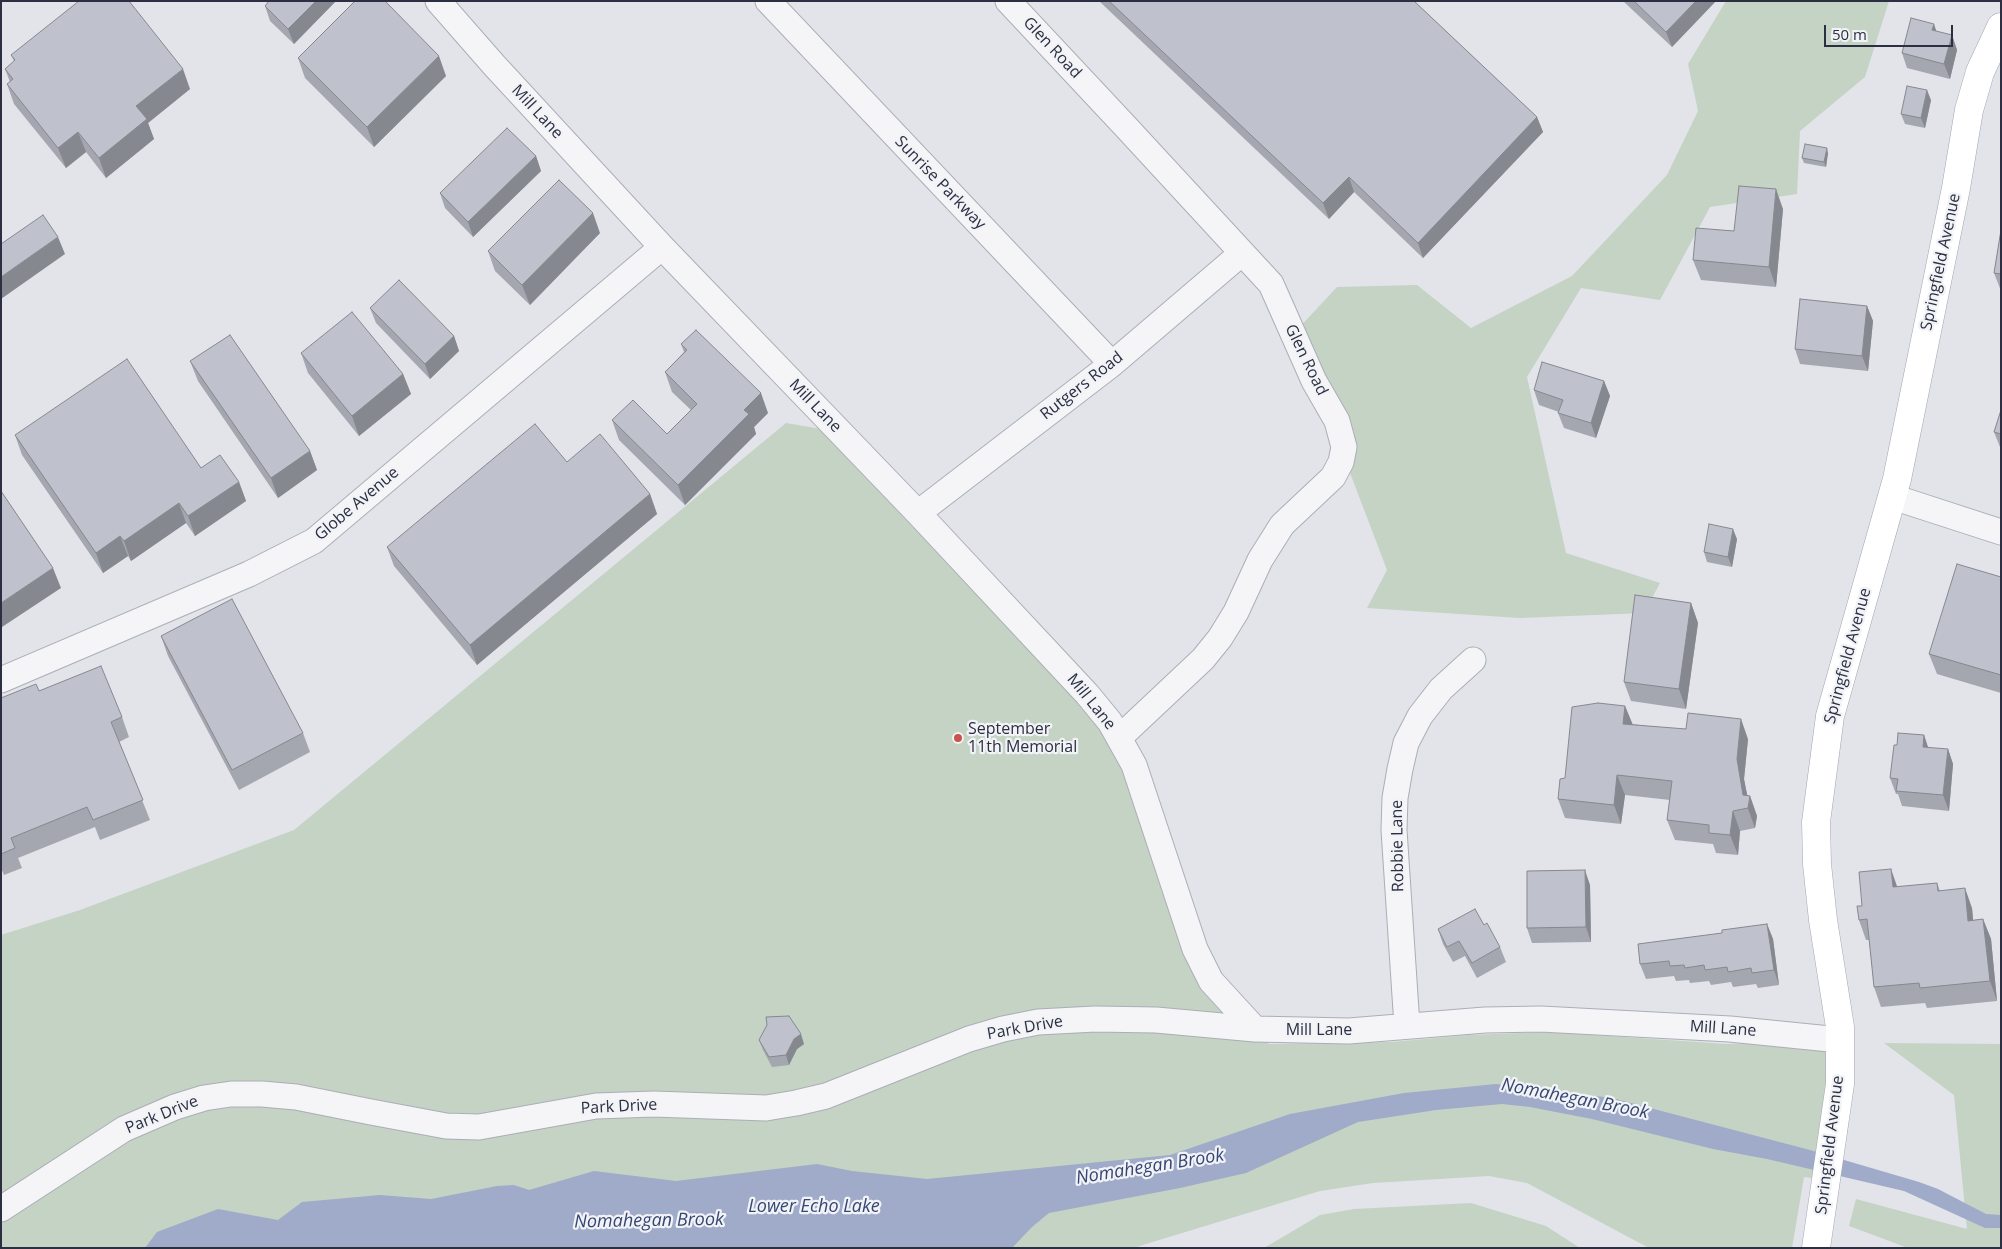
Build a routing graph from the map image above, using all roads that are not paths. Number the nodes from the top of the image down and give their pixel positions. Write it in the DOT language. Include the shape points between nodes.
graph roads {
  1 [pos="438,1"];
  2 [pos="768,1"];
  3 [pos="1008,1"];
  4 [pos="2001,26"];
  5 [pos="662,247"];
  6 [pos="1242,254"];
  7 [pos="1112,364"];
  8 [pos="1893,497"];
  9 [pos="918,513"];
  10 [pos="2001,532"];
  11 [pos="1473,660"];
  12 [pos="1,680"];
  13 [pos="1119,738"];
  14 [pos="1407,1026"];
  15 [pos="1255,1029"];
  16 [pos="1840,1040"];
  17 [pos="1,1209"];
  18 [pos="1816,1248"];
  1 -- 5 [label="street, Mill Lane"];
  2 -- 7 [label="street, Sunrise Parkway"];
  3 -- 6 [label="street, Glen Road"];
  4 -- 8 [label="main road, Springfield Avenue" via="1980,72 1964,133 1956,188"];
  5 -- 9 [label="street, Mill Lane"];
  5 -- 12 [label="street, Globe Avenue" via="314,541 249,574"];
  6 -- 7 [label="street, Rutgers Road"];
  6 -- 13 [label="street, Glen Road" via="1271,284 1314,381 1337,421 1344,446 1342,462 1333,477 1282,525 1220,638 1203,659"];
  7 -- 9 [label="street, Rutgers Road"];
  8 -- 10 [label="street"];
  8 -- 16 [label="main road, Springfield Avenue" via="1830,716 1816,822 1823,920 1836,991"];
  9 -- 13 [label="street, Mill Lane" via="1086,694"];
  11 -- 14 [label="street, Robbie Lane" via="1441,689 1420,716 1406,743 1400,769 1394,830"];
  13 -- 15 [label="street, Mill Lane" via="1134,765 1194,949 1211,981"];
  14 -- 15 [label="street, Mill Lane" via="1349,1031"];
  14 -- 16 [label="street, Mill Lane" via="1541,1019 1730,1028"];
  15 -- 17 [label="street, Park Drive" via="1156,1020 1038,1022 969,1039 826,1096 796,1103 766,1108 654,1104 596,1106 479,1127 446,1126 296,1097 231,1094 175,1107 124,1129"];
  16 -- 18 [label="main road, Springfield Avenue" via="1840,1084"];
}
